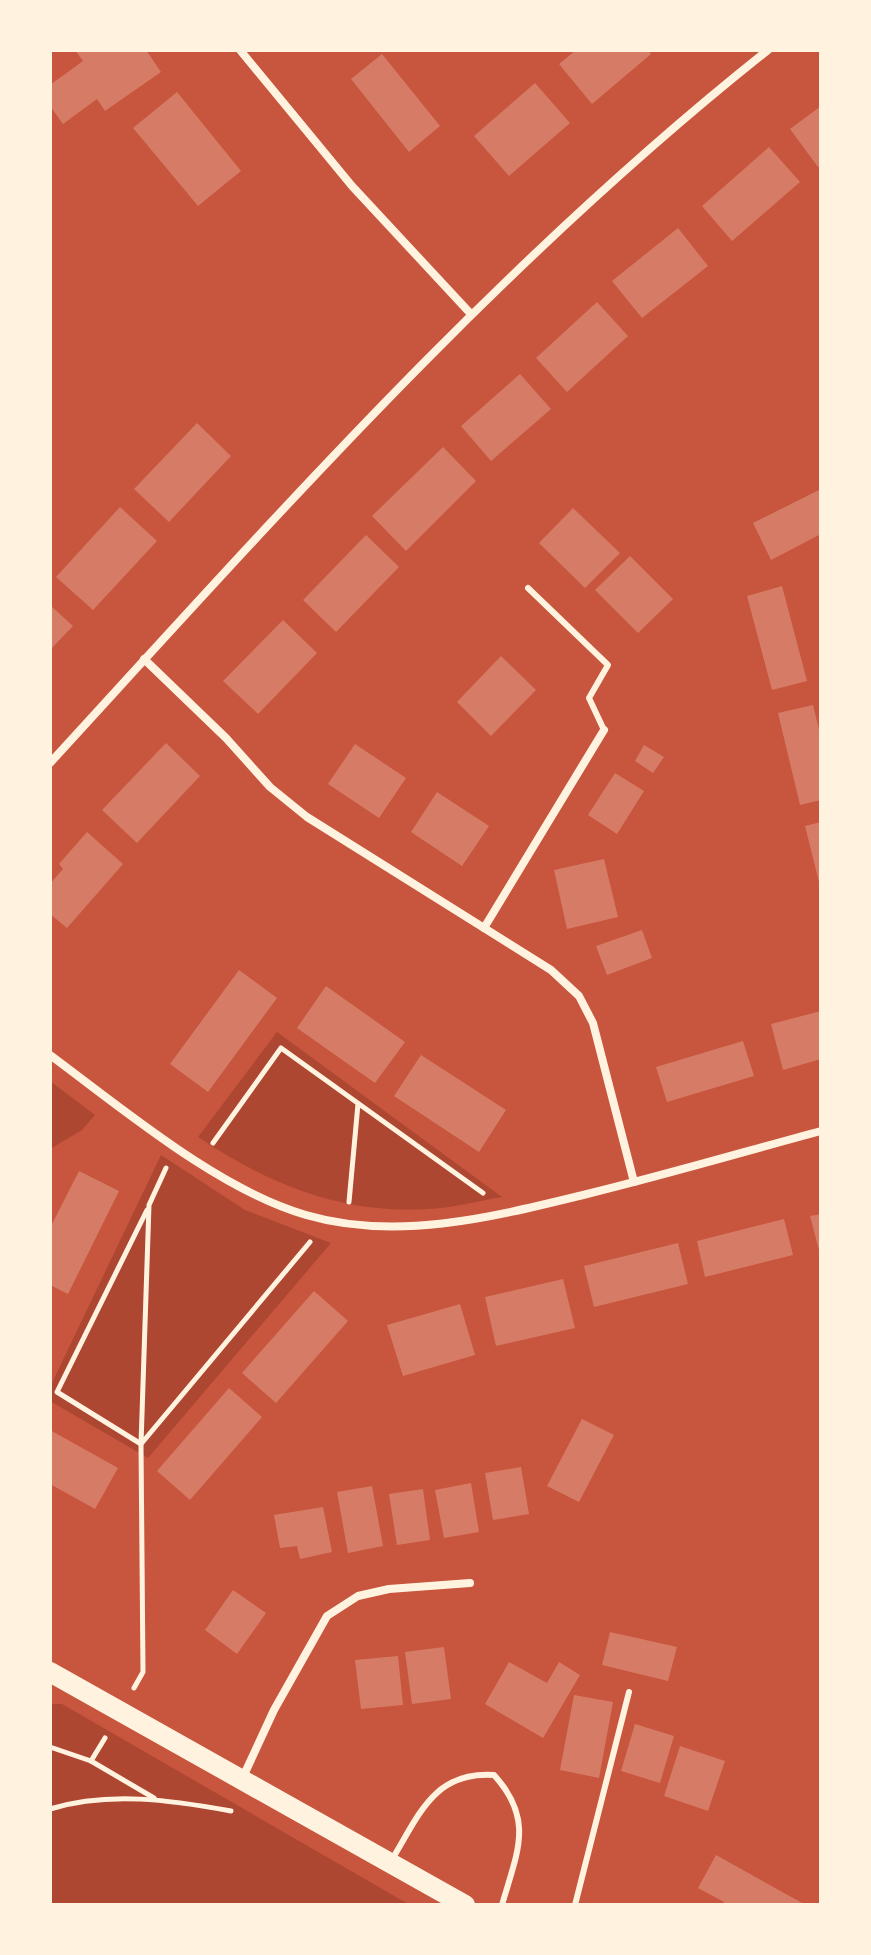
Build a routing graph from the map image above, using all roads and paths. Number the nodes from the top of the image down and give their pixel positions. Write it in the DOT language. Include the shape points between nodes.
graph roads {
  1 [pos="240,50"];
  2 [pos="768,50"];
  3 [pos="470,313"];
  4 [pos="528,588"];
  5 [pos="144,659"];
  6 [pos="604,730"];
  7 [pos="50,763"];
  8 [pos="484,928"];
  9 [pos="50,1055"];
  10 [pos="358,1103"];
  11 [pos="821,1131"];
  12 [pos="176,1145"];
  13 [pos="200,1161"];
  14 [pos="634,1182"];
  15 [pos="149,1205"];
  16 [pos="509,1213"];
  17 [pos="329,1219"];
  18 [pos="348,1222"];
  19 [pos="141,1444"];
  20 [pos="470,1583"];
  21 [pos="50,1672"];
  22 [pos="629,1692"];
  23 [pos="122,1710"];
  24 [pos="50,1747"];
  25 [pos="91,1761"];
  26 [pos="242,1779"];
  27 [pos="155,1798"];
  28 [pos="50,1809"];
  29 [pos="243,1813"];
  30 [pos="390,1864"];
  31 [pos="465,1905"];
  32 [pos="502,1905"];
  33 [pos="575,1905"];
  1 -- 3 [label="street" via="352,186"];
  2 -- 3 [label="street" via="600,190"];
  3 -- 5 [label="street"];
  4 -- 6 [label="lane" via="608,665 589,698"];
  5 -- 7 [label="street"];
  5 -- 8 [label="street" via="270,787 307,817"];
  6 -- 8 [label="street"];
  8 -- 14 [label="street" via="551,970 579,996 593,1023"];
  9 -- 12 [label="street"];
  10 -- 13 [label="path" via="281,1048"];
  10 -- 16 [label="path"];
  10 -- 18 [label="path"];
  11 -- 14 [label="street"];
  12 -- 13 [label="street"];
  12 -- 15 [label="path"];
  13 -- 17 [label="street" via="254,1195"];
  14 -- 16 [label="street"];
  15 -- 19 [label="path"];
  15 -- 19 [label="path" via="57,1392"];
  16 -- 18 [label="street" via="431,1225"];
  17 -- 18 [label="street"];
  17 -- 19 [label="path"];
  19 -- 23 [label="path" via="143,1672"];
  20 -- 26 [label="street" via="358,1596 327,1616"];
  21 -- 23 [label="main road"];
  22 -- 33 [label="lane"];
  23 -- 25 [label="path"];
  23 -- 26 [label="main road"];
  24 -- 25 [label="path"];
  25 -- 27 [label="path"];
  26 -- 30 [label="main road"];
  27 -- 28 [label="path" via="75,1801"];
  27 -- 29 [label="path"];
  30 -- 31 [label="main road"];
  30 -- 32 [label="lane" via="430,1798 449,1781 494,1775 513,1796 521,1824"];
}
